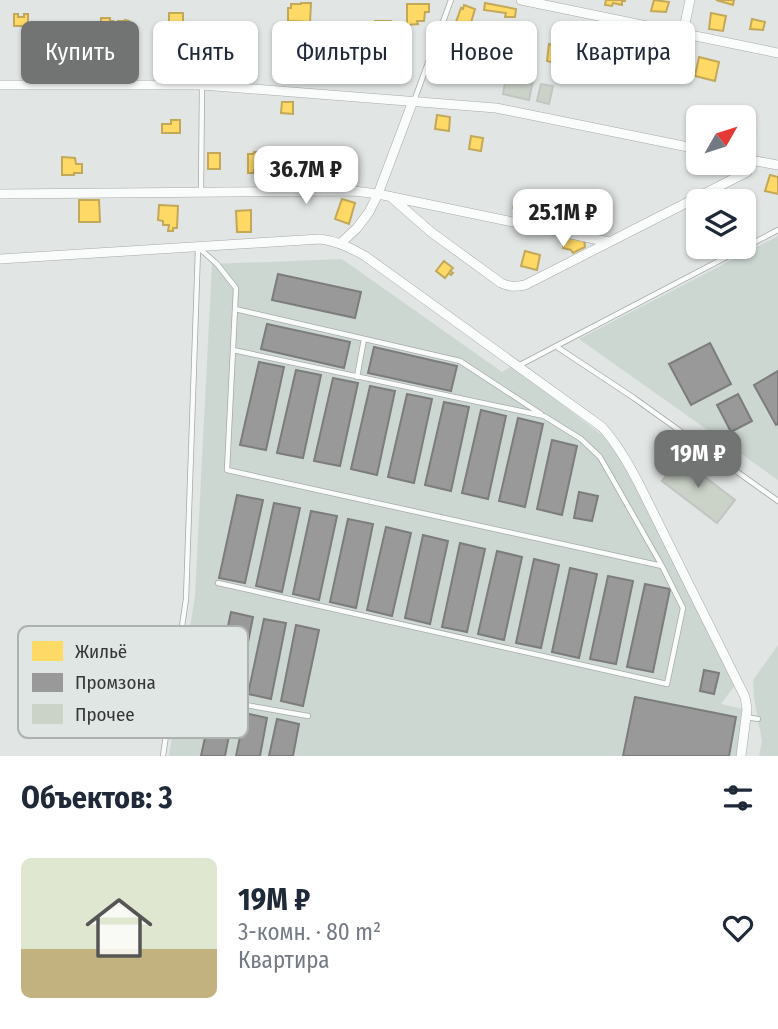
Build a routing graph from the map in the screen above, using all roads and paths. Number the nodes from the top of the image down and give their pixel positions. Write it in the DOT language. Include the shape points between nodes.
graph roads {
  1 [pos="451,0"];
  2 [pos="521,0"];
  3 [pos="578,0"];
  4 [pos="690,0"];
  5 [pos="576,11"];
  6 [pos="625,21"];
  7 [pos="686,21"];
  8 [pos="695,35"];
  9 [pos="778,52"];
  10 [pos="0,85"];
  11 [pos="202,85"];
  12 [pos="413,102"];
  13 [pos="686,147"];
  14 [pos="756,161"];
  15 [pos="778,165"];
  16 [pos="741,175"];
  17 [pos="201,192"];
  18 [pos="0,194"];
  19 [pos="378,194"];
  20 [pos="391,197"];
  21 [pos="778,230"];
  22 [pos="609,242"];
  23 [pos="341,243"];
  24 [pos="198,248"];
  25 [pos="0,259"];
  26 [pos="235,309"];
  27 [pos="365,339"];
  28 [pos="556,346"];
  29 [pos="233,350"];
  30 [pos="517,366"];
  31 [pos="357,377"];
  32 [pos="544,416"];
  33 [pos="778,500"];
  34 [pos="662,566"];
  35 [pos="218,583"];
  36 [pos="182,626"];
  37 [pos="248,705"];
  38 [pos="308,716"];
  39 [pos="746,717"];
  40 [pos="758,719"];
  41 [pos="166,738"];
  42 [pos="163,756"];
  43 [pos="741,756"];
  1 -- 12 [label="lane"];
  2 -- 5 [label="street"];
  3 -- 5 [label="street"];
  4 -- 7 [label="street"];
  5 -- 6 [label="street"];
  8 -- 9 [label="street"];
  10 -- 11 [label="street"];
  11 -- 12 [label="street"];
  11 -- 17 [label="lane"];
  12 -- 13 [label="street" via="496,108"];
  12 -- 19 [label="street"];
  14 -- 15 [label="street"];
  16 -- 22 [label="street"];
  17 -- 18 [label="street"];
  17 -- 19 [label="street"];
  19 -- 20 [label="street"];
  19 -- 23 [label="street" via="357,228"];
  20 -- 22 [label="street"];
  20 -- 22 [label="street" via="508,287 525,285"];
  21 -- 28 [label="lane"];
  23 -- 24 [label="street" via="320,239"];
  23 -- 30 [label="street"];
  24 -- 25 [label="street"];
  24 -- 26 [label="lane" via="236,288"];
  24 -- 36 [label="lane"];
  26 -- 27 [label="lane"];
  26 -- 29 [label="lane"];
  27 -- 31 [label="lane"];
  27 -- 32 [label="lane" via="460,361"];
  28 -- 30 [label="lane"];
  28 -- 33 [label="lane"];
  29 -- 31 [label="lane"];
  29 -- 34 [label="lane" via="227,470"];
  30 -- 39 [label="street" via="614,440 739,684"];
  31 -- 32 [label="lane"];
  32 -- 34 [label="lane" via="600,457"];
  34 -- 35 [label="lane" via="683,608 667,684"];
  37 -- 38 [label="lane"];
  39 -- 40 [label="lane"];
  39 -- 43 [label="street"];
  41 -- 42 [label="lane"];
}
